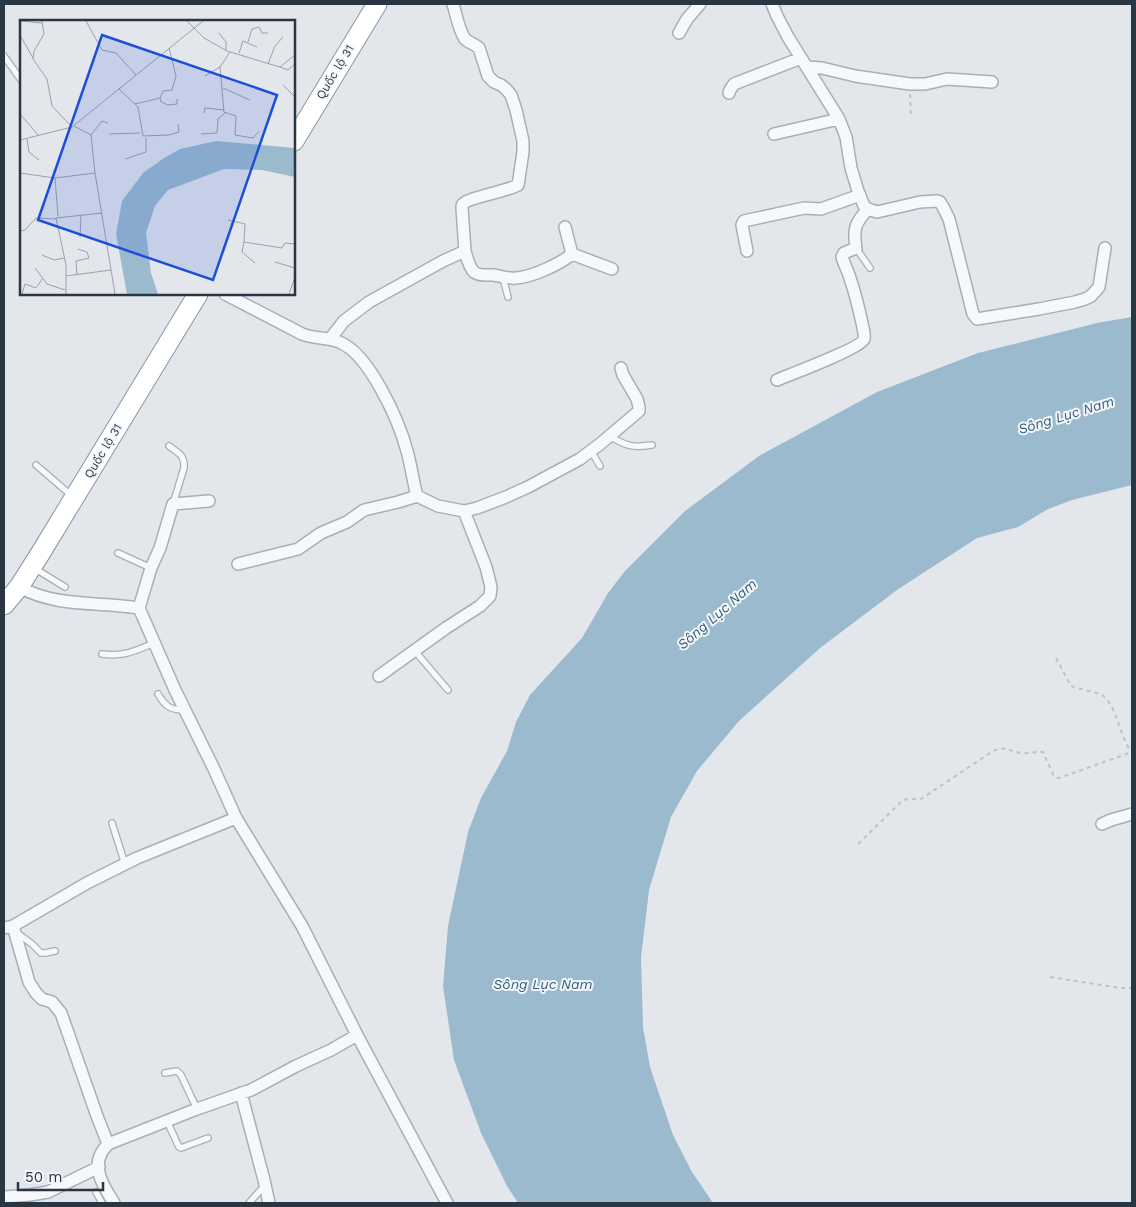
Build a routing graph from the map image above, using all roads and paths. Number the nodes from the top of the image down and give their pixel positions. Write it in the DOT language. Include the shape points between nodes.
graph roads {
  1 [pos="377,4"];
  2 [pos="453,4"];
  3 [pos="700,4"];
  4 [pos="772,4"];
  5 [pos="679,32"];
  6 [pos="4,56"];
  7 [pos="804,62"];
  8 [pos="20,79"];
  9 [pos="992,82"];
  10 [pos="910,84"];
  11 [pos="729,93"];
  12 [pos="911,115"];
  13 [pos="839,119"];
  14 [pos="774,134"];
  15 [pos="295,139"];
  16 [pos="860,195"];
  17 [pos="868,209"];
  18 [pos="565,227"];
  19 [pos="856,248"];
  20 [pos="1105,248"];
  21 [pos="465,251"];
  22 [pos="747,252"];
  23 [pos="572,254"];
  24 [pos="870,268"];
  25 [pos="612,269"];
  26 [pos="502,277"];
  27 [pos="197,295"];
  28 [pos="227,295"];
  29 [pos="508,297"];
  30 [pos="330,339"];
  31 [pos="621,368"];
  32 [pos="777,380"];
  33 [pos="609,436"];
  34 [pos="652,445"];
  35 [pos="169,446"];
  36 [pos="591,451"];
  37 [pos="36,465"];
  38 [pos="600,466"];
  39 [pos="417,496"];
  40 [pos="75,498"];
  41 [pos="210,501"];
  42 [pos="173,504"];
  43 [pos="464,511"];
  44 [pos="118,553"];
  45 [pos="238,564"];
  46 [pos="32,567"];
  47 [pos="151,568"];
  48 [pos="65,588"];
  49 [pos="10,595"];
  50 [pos="139,608"];
  51 [pos="154,644"];
  52 [pos="414,650"];
  53 [pos="102,654"];
  54 [pos="1056,658"];
  55 [pos="379,676"];
  56 [pos="448,690"];
  57 [pos="158,694"];
  58 [pos="185,710"];
  59 [pos="1132,753"];
  60 [pos="1132,814"];
  61 [pos="236,818"];
  62 [pos="112,823"];
  63 [pos="1102,824"];
  64 [pos="858,844"];
  65 [pos="125,864"];
  66 [pos="11,929"];
  67 [pos="54,951"];
  68 [pos="1050,977"];
  69 [pos="1132,988"];
  70 [pos="357,1036"];
  71 [pos="165,1073"];
  72 [pos="241,1093"];
  73 [pos="197,1109"];
  74 [pos="166,1121"];
  75 [pos="208,1138"];
  76 [pos="108,1144"];
  77 [pos="99,1167"];
  78 [pos="265,1185"];
  79 [pos="96,1192"];
  80 [pos="4,1197"];
  81 [pos="102,1203"];
  82 [pos="114,1203"];
  83 [pos="248,1203"];
  84 [pos="269,1203"];
  85 [pos="447,1203"];
  1 -- 15 [label="highway, Quốc lộ 31"];
  2 -- 21 [label="street" via="464,36 479,48 488,76 510,95 523,141 518,185 463,204"];
  3 -- 5 [label="street"];
  4 -- 7 [label="street"];
  6 -- 8 [label="lane"];
  7 -- 10 [label="street" via="855,76"];
  7 -- 11 [label="street" via="734,84"];
  7 -- 13 [label="street"];
  9 -- 10 [label="street" via="947,79"];
  10 -- 12 [label="path"];
  13 -- 14 [label="street"];
  13 -- 16 [label="street"];
  16 -- 17 [label="street"];
  16 -- 22 [label="street" via="822,209 804,208 744,221"];
  17 -- 19 [label="street" via="854,232"];
  17 -- 20 [label="street" via="877,212 920,202 940,202 949,219 973,314 977,318 1085,299 1099,286"];
  18 -- 23 [label="street"];
  19 -- 24 [label="lane"];
  19 -- 32 [label="street" via="842,257 858,306 863,341"];
  21 -- 26 [label="street" via="477,274"];
  21 -- 30 [label="street" via="369,302 344,321"];
  23 -- 25 [label="street"];
  23 -- 26 [label="street" via="558,264 526,276"];
  26 -- 29 [label="lane"];
  27 -- 40 [label="highway, Quốc lộ 31"];
  28 -- 30 [label="street" via="302,334"];
  30 -- 39 [label="street" via="353,351 364,363 399,427"];
  31 -- 33 [label="street" via="637,399 639,411"];
  33 -- 34 [label="lane" via="630,447"];
  33 -- 36 [label="street"];
  35 -- 42 [label="lane" via="181,454 185,464"];
  36 -- 38 [label="lane"];
  36 -- 43 [label="street" via="528,487"];
  37 -- 40 [label="lane"];
  39 -- 43 [label="street" via="438,506"];
  39 -- 45 [label="street" via="364,510 298,549"];
  40 -- 46 [label="highway, Quốc lộ 31"];
  41 -- 42 [label="street"];
  42 -- 47 [label="street"];
  43 -- 52 [label="street" via="486,567 490,596"];
  44 -- 47 [label="lane"];
  46 -- 48 [label="lane"];
  46 -- 49 [label="highway, Quốc lộ 31"];
  47 -- 50 [label="street"];
  49 -- 50 [label="street" via="30,593 52,600"];
  50 -- 51 [label="street"];
  51 -- 53 [label="lane" via="126,654"];
  51 -- 58 [label="street"];
  52 -- 55 [label="street"];
  52 -- 56 [label="lane"];
  54 -- 59 [label="path" via="1071,686 1101,694 1110,703"];
  57 -- 58 [label="lane" via="168,706"];
  58 -- 61 [label="street"];
  59 -- 64 [label="path" via="1059,778 1053,774 1043,752 1023,754 1000,748 921,799 903,800"];
  60 -- 63 [label="street"];
  61 -- 65 [label="street"];
  61 -- 70 [label="street" via="302,926"];
  62 -- 65 [label="lane"];
  65 -- 66 [label="street"];
  66 -- 67 [label="lane" via="41,953"];
  66 -- 76 [label="street" via="29,982 42,999 52,1002 61,1013"];
  68 -- 69 [label="path"];
  70 -- 72 [label="street"];
  70 -- 85 [label="street"];
  71 -- 73 [label="lane" via="177,1071 181,1075"];
  72 -- 73 [label="street"];
  72 -- 78 [label="street"];
  73 -- 74 [label="street"];
  74 -- 75 [label="lane" via="179,1148"];
  74 -- 76 [label="street"];
  76 -- 77 [label="street" via="101,1153"];
  77 -- 80 [label="street" via="48,1192"];
  77 -- 82 [label="street" via="102,1181"];
  78 -- 83 [label="lane"];
  78 -- 84 [label="street"];
  79 -- 81 [label="lane"];
}
